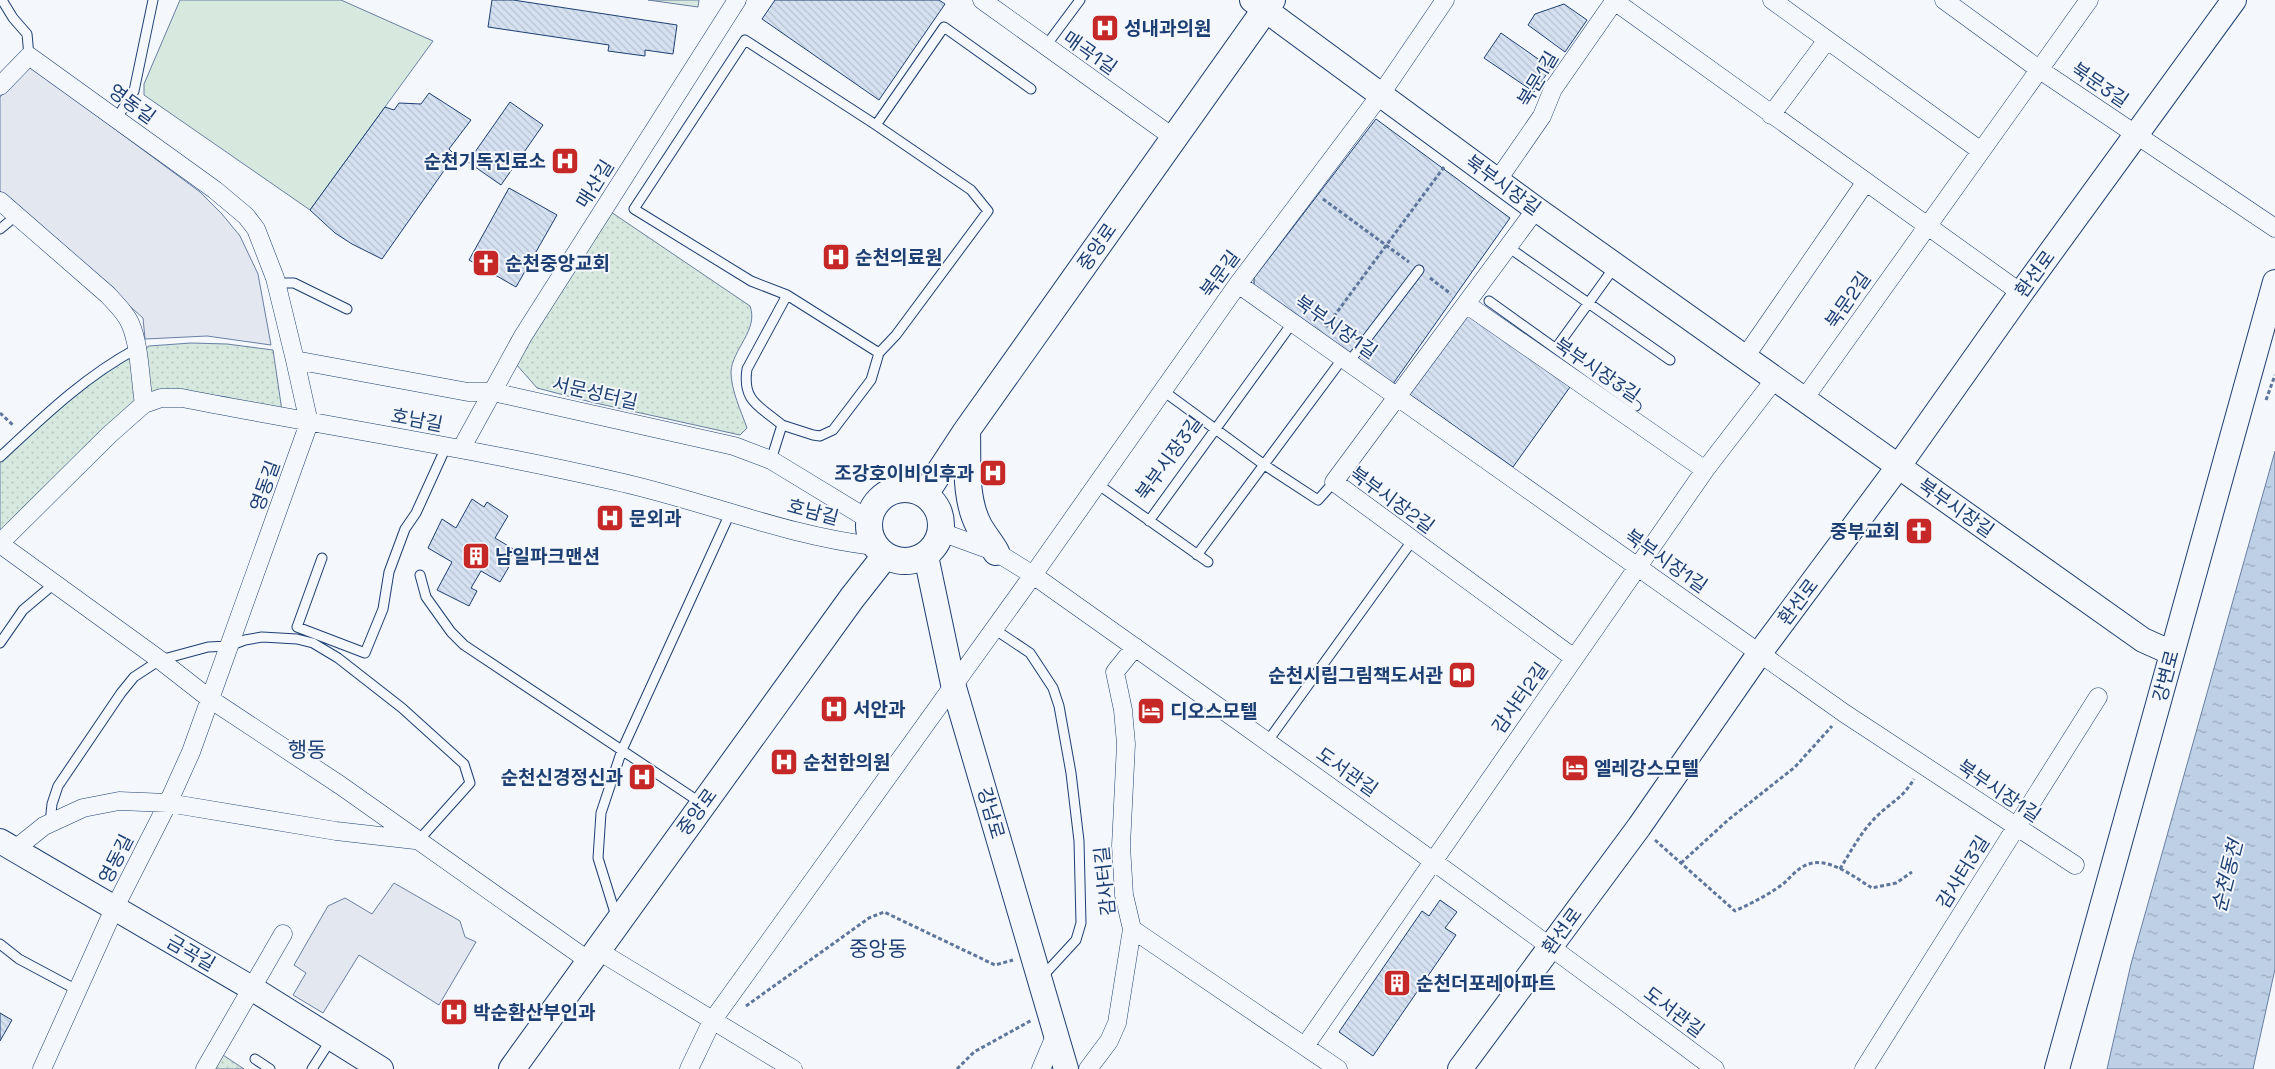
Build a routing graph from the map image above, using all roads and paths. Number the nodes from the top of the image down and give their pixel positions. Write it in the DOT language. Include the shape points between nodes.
graph roads {
  1 [pos="2,0"];
  2 [pos="153,0"];
  3 [pos="737,0"];
  4 [pos="982,0"];
  5 [pos="1080,0"];
  6 [pos="1445,0"];
  7 [pos="1614,0"];
  8 [pos="1772,0"];
  9 [pos="1944,0"];
  10 [pos="2089,0"];
  11 [pos="2234,0"];
  12 [pos="1263,4"];
  13 [pos="1827,40"];
  14 [pos="1045,47"];
  15 [pos="29,56"];
  16 [pos="2040,70"];
  17 [pos="0,86"];
  18 [pos="1031,89"];
  19 [pos="1381,94"];
  20 [pos="1771,115"];
  21 [pos="117,118"];
  22 [pos="876,125"];
  23 [pos="2136,135"];
  24 [pos="1174,138"];
  25 [pos="1456,150"];
  26 [pos="1981,151"];
  27 [pos="1497,181"];
  28 [pos="1865,183"];
  29 [pos="1309,189"];
  30 [pos="0,202"];
  31 [pos="1536,209"];
  32 [pos="17,215"];
  33 [pos="1927,225"];
  34 [pos="2275,228"];
  35 [pos="0,229"];
  36 [pos="1386,246"];
  37 [pos="1508,247"];
  38 [pos="1616,265"];
  39 [pos="1419,270"];
  40 [pos="2275,282"];
  41 [pos="276,283"];
  42 [pos="1238,284"];
  43 [pos="2021,293"];
  44 [pos="787,295"];
  45 [pos="1489,301"];
  46 [pos="1589,302"];
  47 [pos="1466,304"];
  48 [pos="346,309"];
  49 [pos="1293,322"];
  50 [pos="1317,339"];
  51 [pos="1556,348"];
  52 [pos="136,349"];
  53 [pos="880,353"];
  54 [pos="1745,357"];
  55 [pos="295,360"];
  56 [pos="1346,360"];
  57 [pos="1670,360"];
  58 [pos="1775,379"];
  59 [pos="1162,390"];
  60 [pos="493,392"];
  61 [pos="1398,396"];
  62 [pos="1804,399"];
  63 [pos="144,404"];
  64 [pos="1636,406"];
  65 [pos="0,413"];
  66 [pos="309,423"];
  67 [pos="782,425"];
  68 [pos="1216,428"];
  69 [pos="967,430"];
  70 [pos="24,435"];
  71 [pos="453,448"];
  72 [pos="0,457"];
  73 [pos="771,460"];
  74 [pos="1263,464"];
  75 [pos="1898,468"];
  76 [pos="1705,470"];
  77 [pos="1334,482"];
  78 [pos="1096,483"];
  79 [pos="925,494"];
  80 [pos="731,511"];
  81 [pos="868,519"];
  82 [pos="1149,521"];
  83 [pos="941,532"];
  84 [pos="1412,541"];
  85 [pos="0,544"];
  86 [pos="879,551"];
  87 [pos="996,552"];
  88 [pos="1197,555"];
  89 [pos="926,556"];
  90 [pos="322,558"];
  91 [pos="1208,562"];
  92 [pos="1638,568"];
  93 [pos="420,575"];
  94 [pos="1033,575"];
  95 [pos="55,583"];
  96 [pos="994,629"];
  97 [pos="0,643"];
  98 [pos="229,646"];
  99 [pos="1135,647"];
  100 [pos="2172,653"];
  101 [pos="1759,654"];
  102 [pos="1574,658"];
  103 [pos="160,660"];
  104 [pos="953,684"];
  105 [pos="2098,697"];
  106 [pos="210,699"];
  107 [pos="1844,714"];
  108 [pos="1267,742"];
  109 [pos="622,750"];
  110 [pos="1922,765"];
  111 [pos="168,803"];
  112 [pos="703,804"];
  113 [pos="50,823"];
  114 [pos="1639,827"];
  115 [pos="2016,828"];
  116 [pos="418,841"];
  117 [pos="7,846"];
  118 [pos="1433,860"];
  119 [pos="1681,863"];
  120 [pos="2075,866"];
  121 [pos="1840,868"];
  122 [pos="1912,872"];
  123 [pos="114,908"];
  124 [pos="618,920"];
  125 [pos="1132,929"];
  126 [pos="283,934"];
  127 [pos="0,944"];
  128 [pos="1552,946"];
  129 [pos="1032,953"];
  130 [pos="592,956"];
  131 [pos="1040,980"];
  132 [pos="253,989"];
  133 [pos="77,990"];
  134 [pos="742,1009"];
  135 [pos="1047,1011"];
  136 [pos="712,1021"];
  137 [pos="1055,1036"];
  138 [pos="332,1038"];
  139 [pos="1305,1046"];
  140 [pos="255,1060"];
  141 [pos="42,1069"];
  142 [pos="205,1069"];
  143 [pos="270,1069"];
  144 [pos="312,1069"];
  145 [pos="381,1069"];
  146 [pos="512,1069"];
  147 [pos="690,1069"];
  148 [pos="793,1069"];
  149 [pos="957,1069"];
  150 [pos="1041,1069"];
  151 [pos="1066,1069"];
  152 [pos="1088,1069"];
  153 [pos="1338,1069"];
  154 [pos="1460,1069"];
  155 [pos="1715,1069"];
  156 [pos="1864,1069"];
  157 [pos="2056,1069"];
  1 -- 15 [label="lane" via="27,34"];
  2 -- 21 [label="lane" via="134,91"];
  3 -- 60 [label="street, 매산길" via="522,336"];
  4 -- 14 [label="street, 매곡1길"];
  5 -- 14 [label="lane"];
  6 -- 19 [label="street, 북문길"];
  7 -- 20 [label="street"];
  7 -- 27 [label="street, 북문1길" via="1553,89 1542,116"];
  8 -- 13 [label="street"];
  9 -- 16 [label="street, 북문3길"];
  10 -- 16 [label="street, 북문3길"];
  11 -- 23 [label="street, 환선로"];
  12 -- 19 [label="street, 북부시장길"];
  12 -- 24 [label="main road, 중앙로"];
  13 -- 20 [label="street"];
  13 -- 26 [label="street"];
  14 -- 24 [label="street, 매곡1길"];
  15 -- 17 [label="street"];
  15 -- 21 [label="street, 영동길"];
  16 -- 23 [label="street, 북문3길"];
  16 -- 26 [label="street, 북문2길"];
  18 -- 22 [label="lane" via="944,27"];
  19 -- 25 [label="street, 북부시장길"];
  19 -- 29 [label="street, 북문길"];
  20 -- 28 [label="street"];
  21 -- 41 [label="street, 영동길" via="246,216 256,229"];
  22 -- 44 [label="lane" via="745,40 634,209 751,281"];
  22 -- 53 [label="lane" via="971,190 988,211"];
  23 -- 34 [label="street"];
  23 -- 43 [label="street, 환선로"];
  24 -- 69 [label="main road, 중앙로"];
  25 -- 27 [label="street, 북부시장길"];
  25 -- 36 [label="path"];
  26 -- 33 [label="street, 북문2길"];
  27 -- 31 [label="street, 북부시장길"];
  28 -- 33 [label="street"];
  28 -- 54 [label="street"];
  29 -- 36 [label="path"];
  29 -- 42 [label="street, 북문길"];
  30 -- 32 [label="street"];
  31 -- 37 [label="street"];
  31 -- 38 [label="street, 북부시장길"];
  32 -- 35 [label="lane"];
  32 -- 52 [label="street" via="108,295 130,324"];
  33 -- 43 [label="street"];
  33 -- 62 [label="street, 북문2길"];
  36 -- 39 [label="path"];
  36 -- 50 [label="path"];
  37 -- 46 [label="lane"];
  37 -- 47 [label="street"];
  38 -- 46 [label="lane"];
  38 -- 54 [label="street, 북부시장길"];
  39 -- 47 [label="path"];
  39 -- 56 [label="lane"];
  40 -- 100 [label="street, 강변로"];
  41 -- 48 [label="lane" via="294,283"];
  41 -- 55 [label="street, 영동길"];
  42 -- 49 [label="street, 북부시장1길"];
  42 -- 59 [label="street, 북문길"];
  43 -- 75 [label="street, 환선로"];
  44 -- 53 [label="lane"];
  44 -- 67 [label="lane" via="747,369 745,382 748,396"];
  45 -- 51 [label="lane"];
  46 -- 51 [label="lane"];
  46 -- 57 [label="lane"];
  47 -- 61 [label="street"];
  47 -- 76 [label="street, 북부시장3길"];
  49 -- 50 [label="street, 북부시장1길"];
  49 -- 68 [label="lane, 북부시장3길"];
  50 -- 56 [label="street, 북부시장1길"];
  51 -- 64 [label="lane"];
  52 -- 63 [label="street"];
  52 -- 70 [label="lane" via="70,392"];
  53 -- 67 [label="lane" via="871,380 833,430 813,436"];
  54 -- 58 [label="street, 북부시장길"];
  55 -- 60 [label="street, 서문성터길" via="468,392"];
  55 -- 66 [label="street, 영동길"];
  56 -- 61 [label="street, 북부시장1길"];
  56 -- 74 [label="lane"];
  58 -- 62 [label="street, 북부시장길"];
  58 -- 76 [label="street, 감사터2길"];
  59 -- 68 [label="lane, 북부시장2길"];
  59 -- 78 [label="street, 북문길"];
  60 -- 71 [label="street, 매산길"];
  60 -- 73 [label="street, 서문성터길" via="734,446"];
  61 -- 77 [label="street"];
  61 -- 92 [label="street, 북부시장1길"];
  62 -- 75 [label="street, 북부시장길"];
  63 -- 66 [label="street, 호남길" via="161,398 182,398"];
  63 -- 85 [label="street, 호남길"];
  65 -- 70 [label="path"];
  66 -- 71 [label="street, 호남길"];
  66 -- 98 [label="street, 영동길"];
  67 -- 73 [label="lane"];
  68 -- 74 [label="lane, 북부시장2길"];
  68 -- 82 [label="lane, 북부시장3길"];
  69 -- 79 [label="main road, 중앙로"];
  69 -- 87 [label="main road" via="968,488 978,525"];
  70 -- 72 [label="lane"];
  71 -- 80 [label="street, 호남길" via="617,481"];
  71 -- 90 [label="lane" via="405,529 389,572 383,609 366,653 297,626"];
  73 -- 81 [label="street, 서문성터길"];
  74 -- 77 [label="lane, 북부시장2길" via="1318,500"];
  74 -- 88 [label="lane"];
  75 -- 100 [label="street, 북부시장길" via="2143,640"];
  75 -- 101 [label="street, 환선로"];
  76 -- 92 [label="street, 감사터2길"];
  77 -- 84 [label="street, 북부시장2길"];
  78 -- 82 [label="lane, 북부시장3길"];
  78 -- 94 [label="street, 북문길"];
  79 -- 81 [label="main road" via="897,489 874,505"];
  79 -- 83 [label="main road" via="935,504 941,518"];
  80 -- 86 [label="street, 호남길"];
  80 -- 109 [label="lane"];
  81 -- 86 [label="main road" via="869,533"];
  82 -- 88 [label="lane, 북부시장3길"];
  83 -- 87 [label="street, 도서관길"];
  83 -- 89 [label="main road" via="936,545"];
  84 -- 102 [label="street, 북부시장2길"];
  84 -- 108 [label="lane"];
  85 -- 95 [label="street"];
  86 -- 89 [label="main road" via="898,561"];
  86 -- 112 [label="main road, 중앙로"];
  87 -- 94 [label="street, 도서관길"];
  88 -- 91 [label="lane, 북부시장3길"];
  89 -- 104 [label="street, 강남로"];
  92 -- 101 [label="street, 북부시장1길"];
  92 -- 102 [label="street, 감사터2길"];
  93 -- 109 [label="lane" via="426,597 464,645"];
  94 -- 96 [label="street, 북문길"];
  94 -- 99 [label="street, 도서관길"];
  95 -- 97 [label="lane" via="23,610"];
  95 -- 103 [label="street"];
  96 -- 104 [label="street, 북문길"];
  96 -- 131 [label="lane, 감사터길" via="1030,653 1053,688 1071,773 1079,841 1081,922 1076,940"];
  98 -- 103 [label="lane" via="208,647"];
  98 -- 106 [label="street, 영동길"];
  98 -- 116 [label="lane" via="262,637 297,638 313,643 338,658 402,708 464,764 470,783"];
  99 -- 108 [label="street, 도서관길"];
  99 -- 125 [label="street, 감사터길" via="1114,672 1126,744 1121,846 1124,895"];
  100 -- 157 [label="street, 강변로"];
  101 -- 107 [label="street, 북부시장1길"];
  101 -- 114 [label="street, 환선로"];
  102 -- 118 [label="street, 감사터2길"];
  103 -- 106 [label="street"];
  103 -- 113 [label="lane" via="130,682 58,786"];
  104 -- 129 [label="street, 강남로"];
  104 -- 136 [label="street, 북문길"];
  105 -- 115 [label="street, 감사터3길"];
  106 -- 111 [label="street, 영동길"];
  106 -- 116 [label="street"];
  107 -- 110 [label="street, 북부시장1길"];
  107 -- 119 [label="path" via="1795,767 1728,820"];
  108 -- 118 [label="street, 도서관길"];
  109 -- 112 [label="lane"];
  109 -- 124 [label="lane" via="601,813 598,858"];
  110 -- 115 [label="street, 북부시장1길"];
  110 -- 121 [label="path" via="1905,794 1867,827"];
  111 -- 113 [label="street" via="119,801 84,808"];
  111 -- 116 [label="street"];
  111 -- 123 [label="street, 영동길"];
  112 -- 124 [label="main road, 중앙로"];
  113 -- 117 [label="street"];
  114 -- 119 [label="path"];
  114 -- 128 [label="street, 환선로"];
  115 -- 120 [label="street, 북부시장1길"];
  115 -- 156 [label="street, 감사터3길"];
  116 -- 130 [label="street"];
  117 -- 123 [label="street, 금곡길"];
  118 -- 128 [label="street, 도서관길"];
  118 -- 139 [label="street, 감사터2길"];
  119 -- 121 [label="path" via="1735,911 1762,898 1806,865"];
  121 -- 122 [label="path" via="1872,888 1896,883"];
  123 -- 132 [label="street, 금곡길"];
  123 -- 133 [label="street, 영동길"];
  124 -- 130 [label="main road, 중앙로"];
  125 -- 139 [label="street, 감사터길"];
  125 -- 152 [label="street" via="1117,1023 1109,1041"];
  126 -- 132 [label="street"];
  127 -- 133 [label="lane" via="19,960"];
  128 -- 154 [label="street, 환선로"];
  128 -- 155 [label="street, 도서관길"];
  129 -- 131 [label="street, 강남로"];
  129 -- 134 [label="path" via="995,966 884,912 869,918"];
  130 -- 136 [label="street"];
  130 -- 146 [label="main road, 중앙로"];
  131 -- 135 [label="street, 강남로"];
  132 -- 138 [label="street, 금곡길"];
  132 -- 142 [label="street"];
  133 -- 141 [label="street, 영동길"];
  135 -- 137 [label="street, 강남로"];
  135 -- 149 [label="path" via="974,1052"];
  136 -- 147 [label="street, 북문길"];
  136 -- 148 [label="street"];
  137 -- 150 [label="street"];
  137 -- 151 [label="street, 강남로"];
  138 -- 144 [label="lane"];
  138 -- 145 [label="street, 금곡길"];
  139 -- 153 [label="street, 감사터길"];
  140 -- 143 [label="lane"];
}
